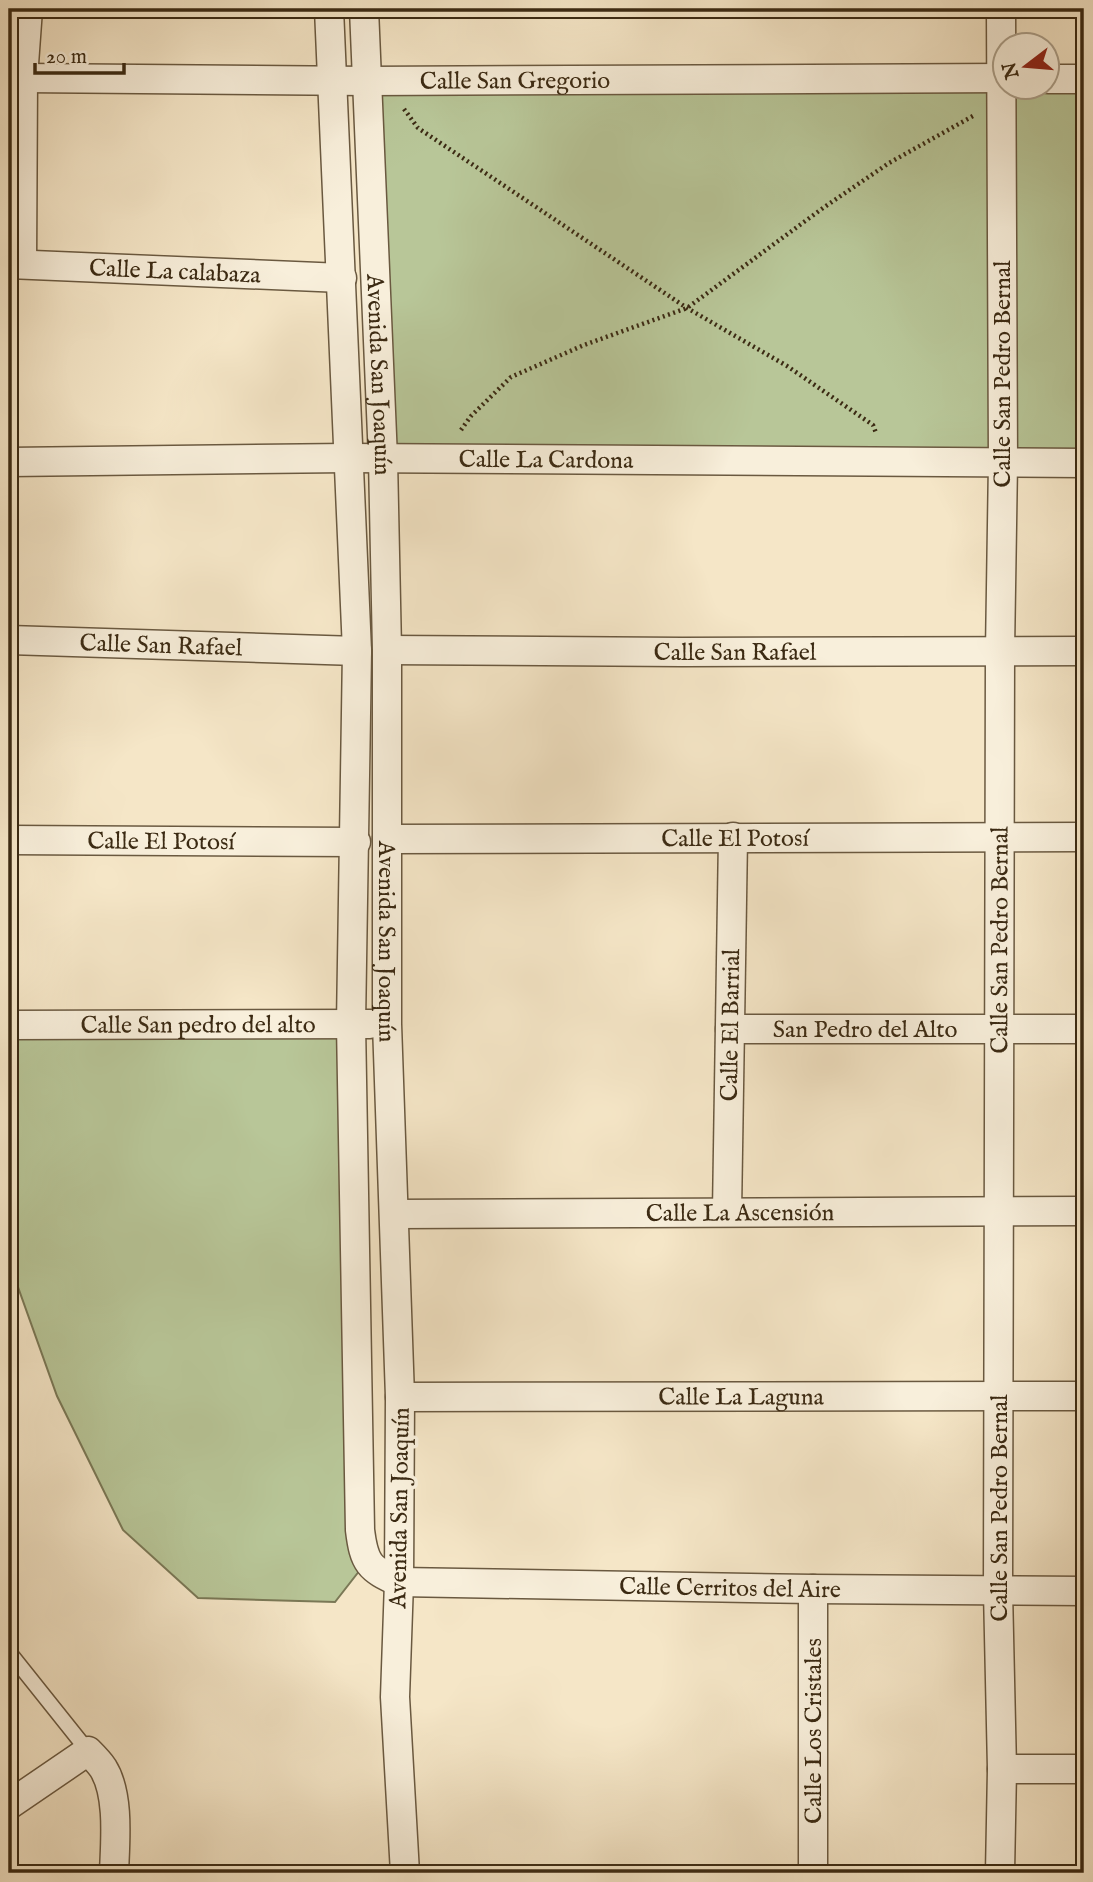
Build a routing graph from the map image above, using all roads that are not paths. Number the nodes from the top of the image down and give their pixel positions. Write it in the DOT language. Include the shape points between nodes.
graph roads {
  1 [pos="27,9"];
  2 [pos="329,9"];
  3 [pos="364,9"];
  4 [pos="1001,9"];
  5 [pos="1001,32"];
  6 [pos="23,78"];
  7 [pos="1062,79"];
  8 [pos="1084,79"];
  9 [pos="333,80"];
  10 [pos="374,80"];
  11 [pos="992,86"];
  12 [pos="1002,102"];
  13 [pos="15,264"];
  14 [pos="342,278"];
  15 [pos="348,458"];
  16 [pos="383,459"];
  17 [pos="9,462"];
  18 [pos="1003,462"];
  19 [pos="1084,463"];
  20 [pos="9,640"];
  21 [pos="387,650"];
  22 [pos="1000,651"];
  23 [pos="1084,651"];
  24 [pos="357,652"];
  25 [pos="1001,836"];
  26 [pos="733,837"];
  27 [pos="1084,837"];
  28 [pos="387,839"];
  29 [pos="9,840"];
  30 [pos="356,842"];
  31 [pos="351,1024"];
  32 [pos="387,1024"];
  33 [pos="9,1025"];
  34 [pos="730,1029"];
  35 [pos="1084,1029"];
  36 [pos="1000,1030"];
  37 [pos="999,1211"];
  38 [pos="1084,1211"];
  39 [pos="727,1212"];
  40 [pos="395,1214"];
  41 [pos="999,1396"];
  42 [pos="1084,1396"];
  43 [pos="400,1397"];
  44 [pos="388,1577"];
  45 [pos="813,1589"];
  46 [pos="998,1591"];
  47 [pos="1084,1591"];
  48 [pos="9,1652"];
  49 [pos="88,1751"];
  50 [pos="1002,1769"];
  51 [pos="1084,1769"];
  52 [pos="9,1804"];
  53 [pos="114,1873"];
  54 [pos="405,1873"];
  55 [pos="813,1873"];
  56 [pos="1000,1873"];
  1 -- 6 [label="street"];
  2 -- 9 [label="street, Avenida San Joaquín"];
  3 -- 10 [label="street, Avenida San Joaquín"];
  4 -- 5 [label="street, Calle San Pedro Bernal"];
  6 -- 9 [label="street, Calle San Gregorio"];
  6 -- 13 [label="street"];
  7 -- 8 [label="street"];
  9 -- 10 [label="street, Calle San Gregorio"];
  9 -- 14 [label="street, Avenida San Joaquín"];
  10 -- 11 [label="street, Calle San Gregorio"];
  10 -- 16 [label="street, Avenida San Joaquín"];
  12 -- 18 [label="street, Calle San Pedro Bernal"];
  13 -- 14 [label="street, Calle La calabaza"];
  14 -- 15 [label="street, Avenida San Joaquín"];
  15 -- 16 [label="street, Calle La Cardona"];
  15 -- 17 [label="street, Calle La Cardona"];
  15 -- 24 [label="street, Avenida San Joaquín"];
  16 -- 18 [label="street, Calle La Cardona"];
  16 -- 21 [label="street, Avenida San Joaquín"];
  18 -- 19 [label="street, Calle La Cardona"];
  18 -- 22 [label="street, Calle San Pedro Bernal"];
  20 -- 24 [label="street, Calle San Rafael"];
  21 -- 22 [label="street, Calle San Rafael"];
  21 -- 28 [label="street, Avenida San Joaquín"];
  22 -- 23 [label="street, Calle San Rafael"];
  22 -- 25 [label="street, Calle San Pedro Bernal"];
  24 -- 30 [label="street, Avenida San Joaquín"];
  25 -- 26 [label="street, Calle El Potosí"];
  25 -- 27 [label="street, Calle El Potosí"];
  25 -- 36 [label="street, Calle San Pedro Bernal"];
  26 -- 28 [label="street, Calle El Potosí"];
  26 -- 34 [label="street, Calle El Barrial"];
  28 -- 32 [label="street, Avenida San Joaquín"];
  29 -- 30 [label="street, Calle El Potosí"];
  30 -- 31 [label="street, Avenida San Joaquín"];
  31 -- 32 [label="street, Calle San pedro del alto"];
  31 -- 33 [label="street, Calle San pedro del alto"];
  31 -- 44 [label="street, Avenida San Joaquín" via="360,1530 367,1561"];
  32 -- 40 [label="street, Avenida San Joaquín"];
  34 -- 36 [label="street, San Pedro del Alto"];
  34 -- 39 [label="street, Calle El Barrial"];
  35 -- 36 [label="street, San Pedro del Alto"];
  36 -- 37 [label="street, Calle San Pedro Bernal"];
  37 -- 38 [label="street, Calle La Ascensión"];
  37 -- 39 [label="street, Calle La Ascensión"];
  37 -- 41 [label="street, Calle San Pedro Bernal"];
  39 -- 40 [label="street, Calle La Ascensión"];
  40 -- 43 [label="street, Avenida San Joaquín"];
  41 -- 42 [label="street, Calle La Laguna"];
  41 -- 43 [label="street, Calle La Laguna"];
  41 -- 46 [label="street, Calle San Pedro Bernal"];
  43 -- 44 [label="street, Avenida San Joaquín"];
  44 -- 45 [label="street, Calle Cerritos del Aire"];
  44 -- 54 [label="street, Avenida San Joaquín"];
  45 -- 46 [label="street, Calle Cerritos del Aire"];
  45 -- 55 [label="street, Calle Los Cristales"];
  46 -- 47 [label="street, Calle Cerritos del Aire"];
  46 -- 50 [label="street, Calle San Pedro Bernal"];
  48 -- 49 [label="lane"];
  49 -- 52 [label="street"];
  49 -- 53 [label="street" via="104,1769 113,1797"];
  50 -- 51 [label="street"];
  50 -- 56 [label="street, Calle San Pedro Bernal"];
}
